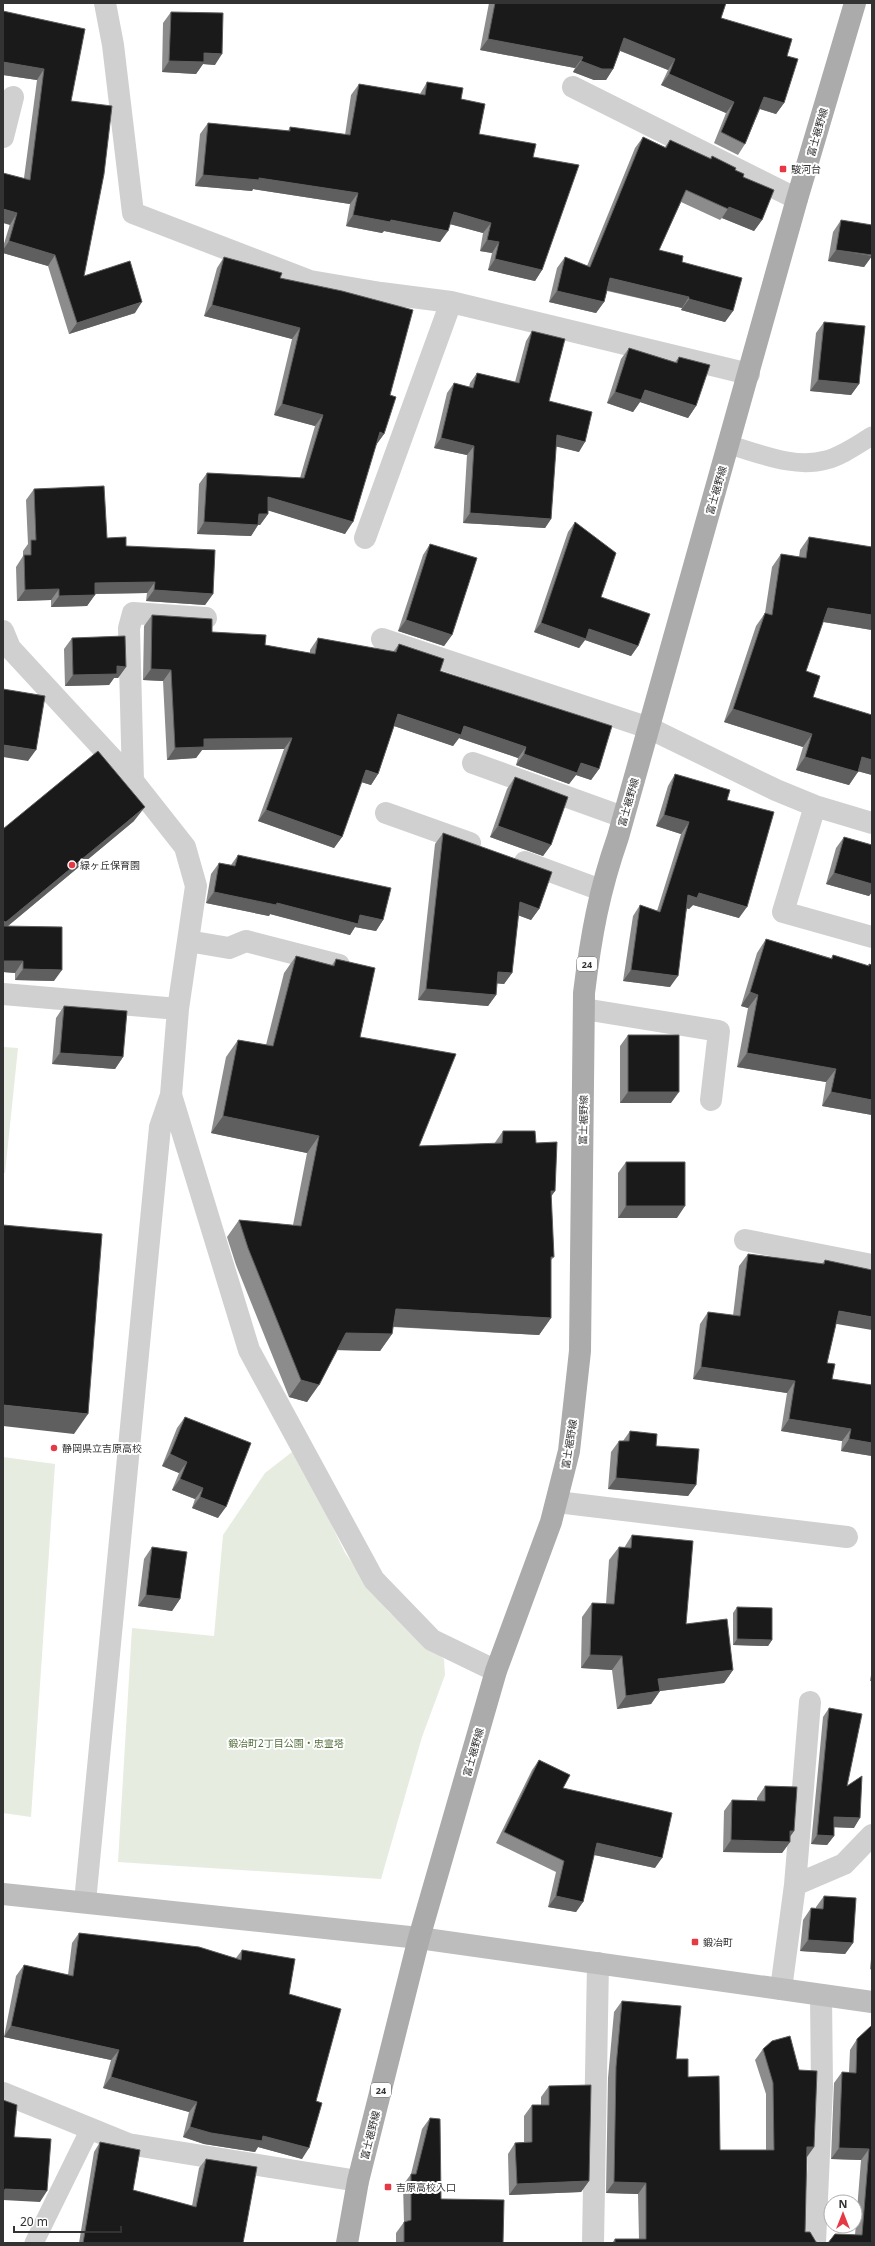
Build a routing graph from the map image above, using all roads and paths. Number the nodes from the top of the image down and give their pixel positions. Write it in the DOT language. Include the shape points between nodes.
graph roads {
  1 [pos="105,3"];
  2 [pos="855,3"];
  3 [pos="573,87"];
  4 [pos="13,97"];
  5 [pos="3,137"];
  6 [pos="797,199"];
  7 [pos="451,302"];
  8 [pos="749,374"];
  9 [pos="872,436"];
  10 [pos="729,445"];
  11 [pos="365,538"];
  12 [pos="206,618"];
  13 [pos="3,631"];
  14 [pos="382,639"];
  15 [pos="649,728"];
  16 [pos="473,763"];
  17 [pos="133,781"];
  18 [pos="815,806"];
  19 [pos="386,813"];
  20 [pos="623,817"];
  21 [pos="872,823"];
  22 [pos="601,890"];
  23 [pos="872,937"];
  24 [pos="188,941"];
  25 [pos="340,965"];
  26 [pos="3,994"];
  27 [pos="178,1009"];
  28 [pos="584,1009"];
  29 [pos="171,1095"];
  30 [pos="711,1100"];
  31 [pos="745,1240"];
  32 [pos="872,1265"];
  33 [pos="557,1502"];
  34 [pos="847,1537"];
  35 [pos="496,1671"];
  36 [pos="810,1702"];
  37 [pos="872,1835"];
  38 [pos="795,1885"];
  39 [pos="3,1894"];
  40 [pos="85,1902"];
  41 [pos="419,1938"];
  42 [pos="598,1963"];
  43 [pos="781,1989"];
  44 [pos="821,1995"];
  45 [pos="872,2002"];
  46 [pos="3,2093"];
  47 [pos="90,2128"];
  48 [pos="358,2181"];
  49 [pos="34,2243"];
  50 [pos="347,2243"];
  51 [pos="593,2243"];
  52 [pos="815,2243"];
  1 -- 7 [label="street" via="133,213 310,281"];
  2 -- 6 [label="main road, 富士裾野線 / 24"];
  3 -- 6 [label="street"];
  4 -- 5 [label="street"];
  6 -- 8 [label="main road, 富士裾野線 / 24"];
  7 -- 8 [label="street"];
  7 -- 11 [label="street"];
  8 -- 10 [label="main road, 富士裾野線 / 24"];
  9 -- 10 [label="lane" via="849,451 825,461 795,463"];
  10 -- 15 [label="main road, 富士裾野線 / 24"];
  12 -- 17 [label="street" via="133,613 129,628"];
  13 -- 17 [label="street" via="10,648"];
  14 -- 15 [label="street"];
  15 -- 18 [label="street" via="776,790"];
  15 -- 20 [label="main road, 富士裾野線 / 24"];
  16 -- 20 [label="street"];
  17 -- 24 [label="street" via="185,847 196,886"];
  18 -- 21 [label="street"];
  18 -- 23 [label="street" via="783,912"];
  19 -- 22 [label="street"];
  20 -- 22 [label="main road, 富士裾野線 / 24"];
  22 -- 28 [label="main road, 富士裾野線 / 24" via="591,935"];
  24 -- 25 [label="street" via="229,948 246,941"];
  24 -- 27 [label="street"];
  26 -- 27 [label="street"];
  27 -- 29 [label="street"];
  28 -- 30 [label="street" via="718,1031"];
  28 -- 33 [label="main road, 富士裾野線 / 24" via="580,1351 569,1451"];
  29 -- 35 [label="street" via="249,1350 374,1580 432,1640"];
  29 -- 40 [label="street" via="160,1127"];
  31 -- 32 [label="street"];
  33 -- 34 [label="street"];
  33 -- 35 [label="main road, 富士裾野線 / 24"];
  35 -- 41 [label="main road, 富士裾野線 / 24"];
  36 -- 38 [label="street"];
  37 -- 38 [label="street" via="844,1864"];
  38 -- 43 [label="street"];
  39 -- 40 [label="street"];
  40 -- 41 [label="street"];
  41 -- 42 [label="street"];
  41 -- 48 [label="main road, 富士裾野線 / 24"];
  42 -- 43 [label="street"];
  42 -- 51 [label="street"];
  43 -- 44 [label="street"];
  44 -- 45 [label="street"];
  44 -- 52 [label="street" via="822,2087"];
  46 -- 47 [label="street"];
  47 -- 48 [label="street" via="128,2144"];
  47 -- 49 [label="lane"];
  48 -- 50 [label="main road, 富士裾野線 / 24"];
}
